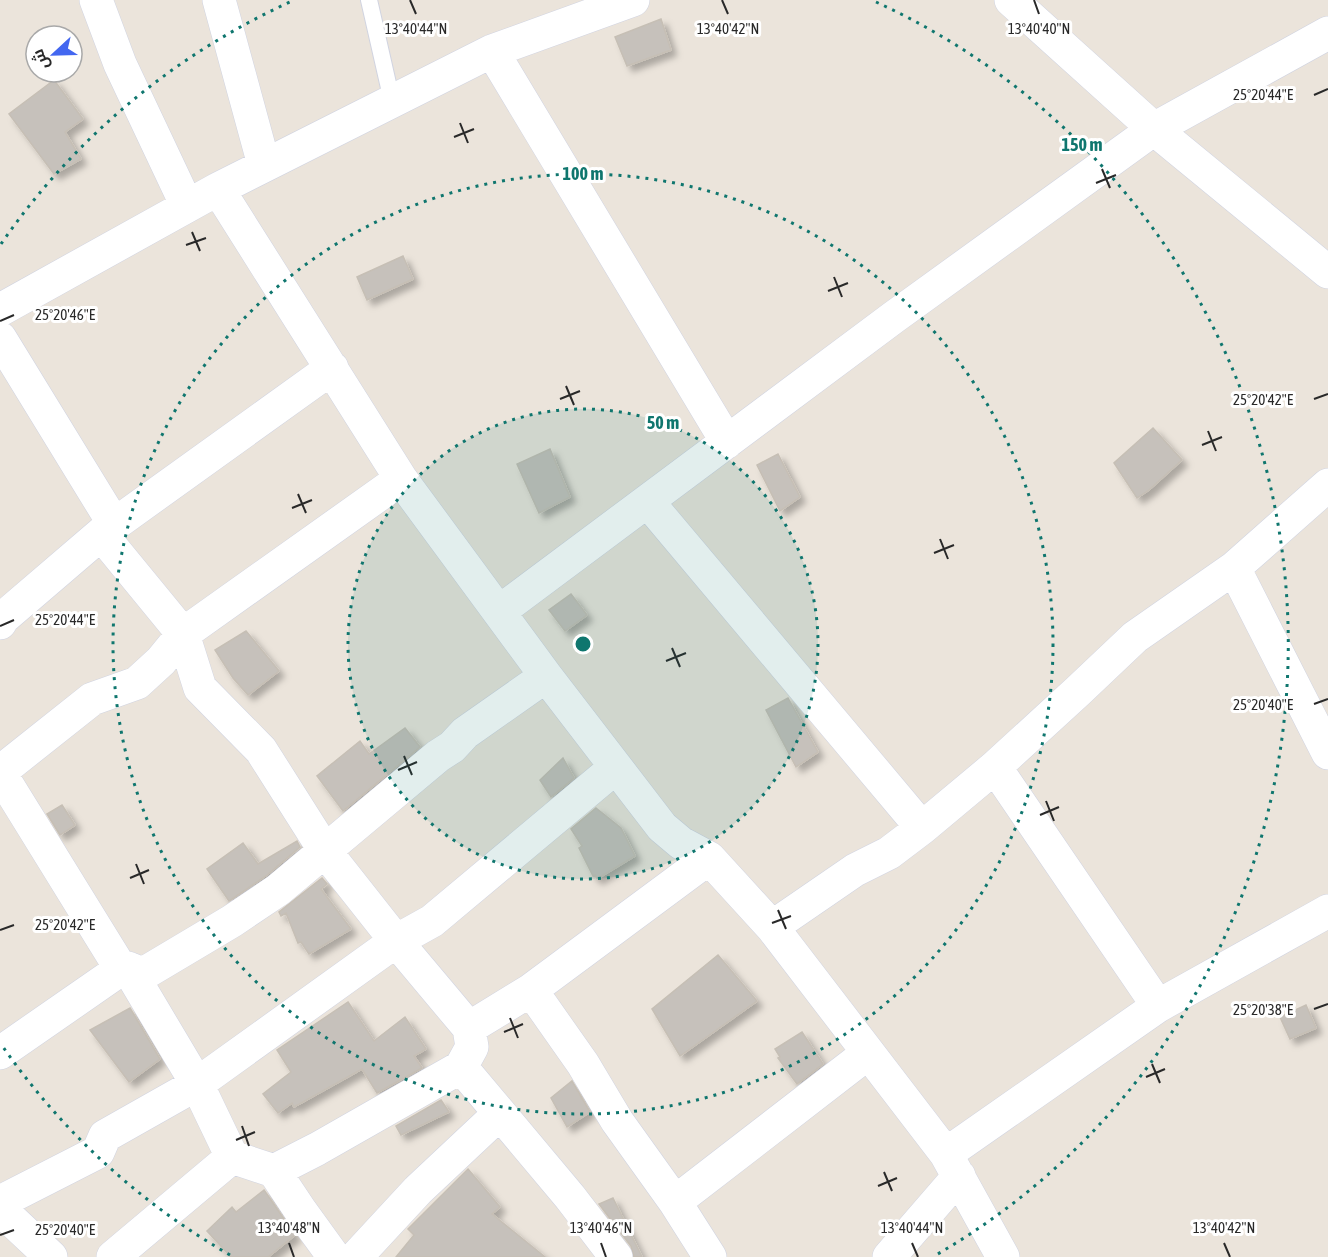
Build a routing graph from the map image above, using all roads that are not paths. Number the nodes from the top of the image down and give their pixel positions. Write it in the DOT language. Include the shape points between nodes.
graph roads {
  1 [pos="96,0"];
  2 [pos="219,0"];
  3 [pos="369,0"];
  4 [pos="633,0"];
  5 [pos="1011,0"];
  6 [pos="1328,33"];
  7 [pos="492,51"];
  8 [pos="392,101"];
  9 [pos="1154,129"];
  10 [pos="264,165"];
  11 [pos="218,189"];
  12 [pos="187,206"];
  13 [pos="1328,272"];
  14 [pos="0,310"];
  15 [pos="0,338"];
  16 [pos="332,368"];
  17 [pos="727,442"];
  18 [pos="401,479"];
  19 [pos="1328,485"];
  20 [pos="648,502"];
  21 [pos="108,529"];
  22 [pos="1234,568"];
  23 [pos="500,611"];
  24 [pos="1,618"];
  25 [pos="183,633"];
  26 [pos="546,676"];
  27 [pos="1328,753"];
  28 [pos="616,767"];
  29 [pos="995,767"];
  30 [pos="0,773"];
  31 [pos="922,828"];
  32 [pos="326,850"];
  33 [pos="709,858"];
  34 [pos="1328,911"];
  35 [pos="772,927"];
  36 [pos="396,942"];
  37 [pos="124,968"];
  38 [pos="531,990"];
  39 [pos="1158,1006"];
  40 [pos="469,1028"];
  41 [pos="0,1053"];
  42 [pos="868,1053"];
  43 [pos="461,1067"];
  44 [pos="197,1084"];
  45 [pos="499,1113"];
  46 [pos="232,1157"];
  47 [pos="952,1165"];
  48 [pos="274,1171"];
  49 [pos="0,1202"];
  50 [pos="675,1202"];
  51 [pos="0,1209"];
  52 [pos="51,1257"];
  53 [pos="113,1257"];
  54 [pos="334,1257"];
  55 [pos="356,1257"];
  56 [pos="616,1257"];
  57 [pos="710,1257"];
  58 [pos="889,1257"];
  59 [pos="1003,1257"];
  1 -- 12 [label="street" via="120,64"];
  2 -- 10 [label="street"];
  3 -- 8 [label="lane"];
  4 -- 7 [label="street"];
  5 -- 9 [label="street"];
  6 -- 9 [label="street"];
  7 -- 8 [label="street"];
  7 -- 17 [label="street"];
  8 -- 10 [label="street"];
  9 -- 13 [label="street"];
  9 -- 17 [label="street"];
  10 -- 11 [label="street"];
  11 -- 12 [label="street"];
  11 -- 16 [label="street"];
  12 -- 14 [label="street"];
  15 -- 21 [label="street"];
  16 -- 18 [label="street"];
  16 -- 21 [label="street"];
  17 -- 20 [label="street"];
  18 -- 23 [label="street"];
  18 -- 25 [label="street"];
  19 -- 22 [label="street"];
  20 -- 23 [label="street"];
  20 -- 31 [label="street"];
  21 -- 24 [label="street"];
  21 -- 25 [label="street"];
  22 -- 27 [label="street"];
  22 -- 29 [label="street" via="1135,637"];
  23 -- 26 [label="street"];
  25 -- 30 [label="street" via="137,683 92,699"];
  25 -- 32 [label="street" via="200,688 261,750"];
  26 -- 28 [label="street"];
  26 -- 32 [label="street" via="465,733"];
  28 -- 33 [label="street" via="662,827"];
  28 -- 36 [label="street" via="432,921"];
  29 -- 31 [label="street"];
  29 -- 39 [label="street"];
  30 -- 37 [label="street"];
  31 -- 35 [label="street"];
  32 -- 36 [label="street"];
  32 -- 37 [label="street" via="278,890 143,974"];
  33 -- 35 [label="street"];
  33 -- 38 [label="street"];
  34 -- 39 [label="street"];
  35 -- 42 [label="street"];
  36 -- 40 [label="street"];
  36 -- 44 [label="street"];
  37 -- 41 [label="street"];
  37 -- 44 [label="street"];
  38 -- 40 [label="street"];
  38 -- 50 [label="street"];
  39 -- 47 [label="street"];
  40 -- 43 [label="street" via="472,1047"];
  42 -- 47 [label="street"];
  42 -- 50 [label="street"];
  43 -- 45 [label="street"];
  43 -- 48 [label="street"];
  44 -- 46 [label="street"];
  44 -- 49 [label="street" via="105,1136 98,1152"];
  45 -- 55 [label="street" via="418,1190"];
  45 -- 56 [label="street"];
  46 -- 48 [label="street"];
  46 -- 53 [label="street"];
  47 -- 58 [label="street"];
  47 -- 59 [label="street"];
  48 -- 54 [label="street"];
  50 -- 57 [label="street"];
  51 -- 52 [label="street"];
}
